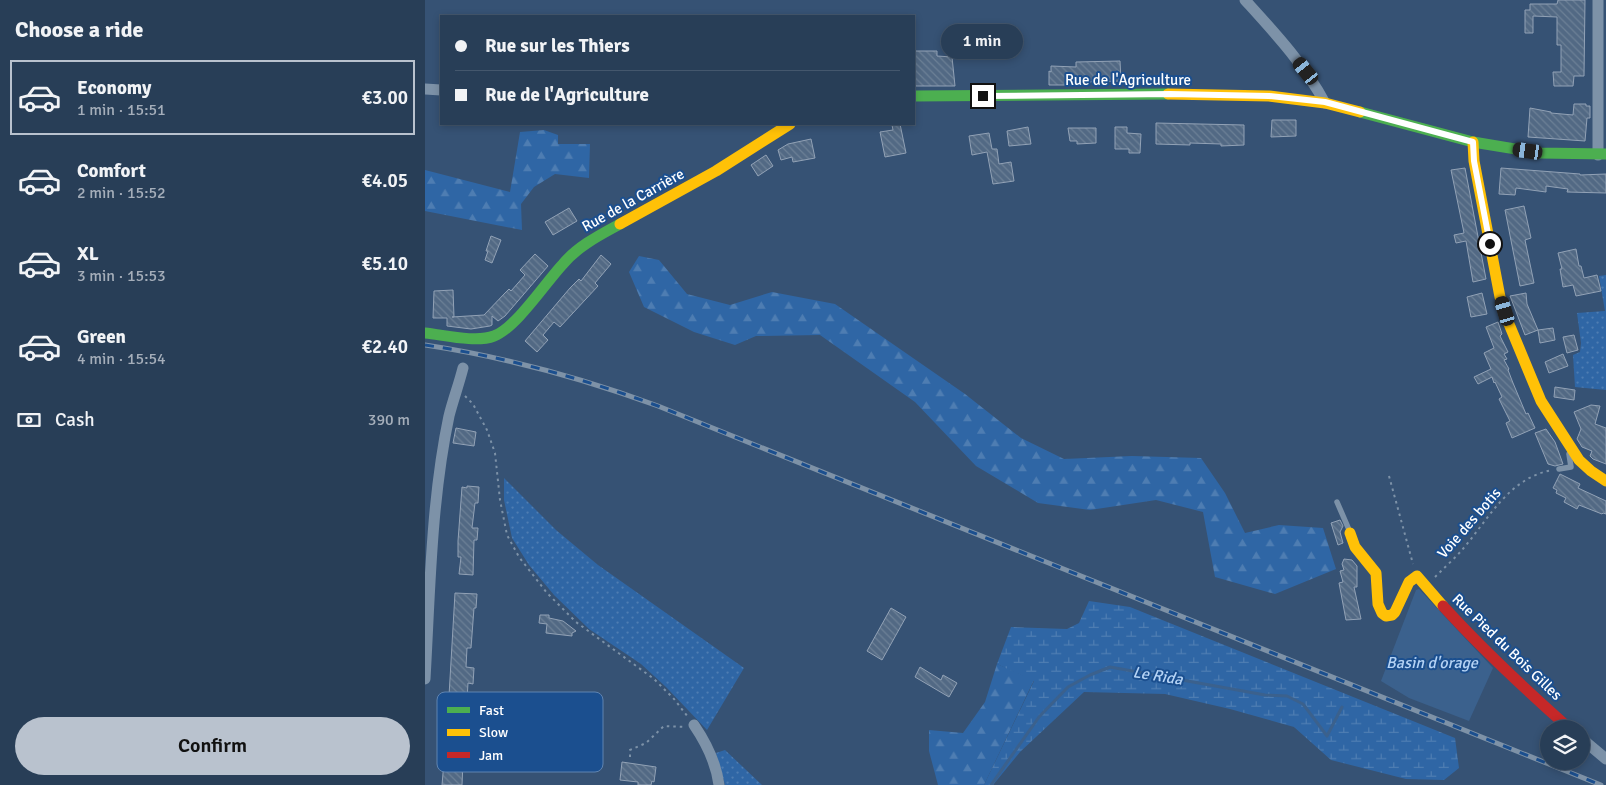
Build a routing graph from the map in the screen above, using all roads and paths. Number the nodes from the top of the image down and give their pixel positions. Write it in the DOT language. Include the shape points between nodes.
graph roads {
  1 [pos="1245,0"];
  2 [pos="1598,0"];
  3 [pos="425,89"];
  4 [pos="440,90"];
  5 [pos="915,96"];
  6 [pos="1325,102"];
  7 [pos="787,125"];
  8 [pos="1473,142"];
  9 [pos="1602,154"];
  10 [pos="425,333"];
  11 [pos="463,368"];
  12 [pos="458,388"];
  13 [pos="1567,443"];
  14 [pos="1559,469"];
  15 [pos="1389,476"];
  16 [pos="1606,481"];
  17 [pos="1337,502"];
  18 [pos="1350,533"];
  19 [pos="1417,576"];
  20 [pos="1425,585"];
  21 [pos="425,679"];
  22 [pos="1560,720"];
  23 [pos="696,727"];
  24 [pos="1590,746"];
  25 [pos="630,757"];
  26 [pos="1606,759"];
  27 [pos="719,785"];
  1 -- 6 [label="street" via="1306,71"];
  2 -- 9 [label="street"];
  3 -- 4 [label="street"];
  5 -- 6 [label="street, Rue de l'Agriculture" via="1239,95"];
  6 -- 8 [label="street, Rue de l'Agriculture"];
  7 -- 10 [label="street, Rue de la Carrière" via="716,171 591,240 564,262 512,324 495,336 471,339"];
  8 -- 9 [label="street, Rue de l'Agriculture" via="1539,153"];
  8 -- 13 [label="street" via="1475,170 1500,297 1541,401"];
  11 -- 12 [label="street"];
  12 -- 21 [label="street" via="439,482"];
  12 -- 23 [label="path" via="473,404 487,430 495,453 507,536 519,557 547,593 576,622 654,679"];
  13 -- 14 [label="lane" via="1571,467"];
  13 -- 16 [label="street" via="1579,460"];
  14 -- 20 [label="path, Voie des botis" via="1536,474 1506,495 1463,549"];
  15 -- 19 [label="path"];
  17 -- 18 [label="lane"];
  18 -- 19 [label="street" via="1355,547 1376,573 1378,604 1386,616 1395,612 1409,582"];
  19 -- 20 [label="street, Rue Pied du Bois Gilles"];
  20 -- 22 [label="street, Rue Pied du Bois Gilles" via="1475,641"];
  23 -- 25 [label="path" via="664,726 647,742 630,750"];
  23 -- 27 [label="street" via="711,752"];
  24 -- 26 [label="street"];
}
